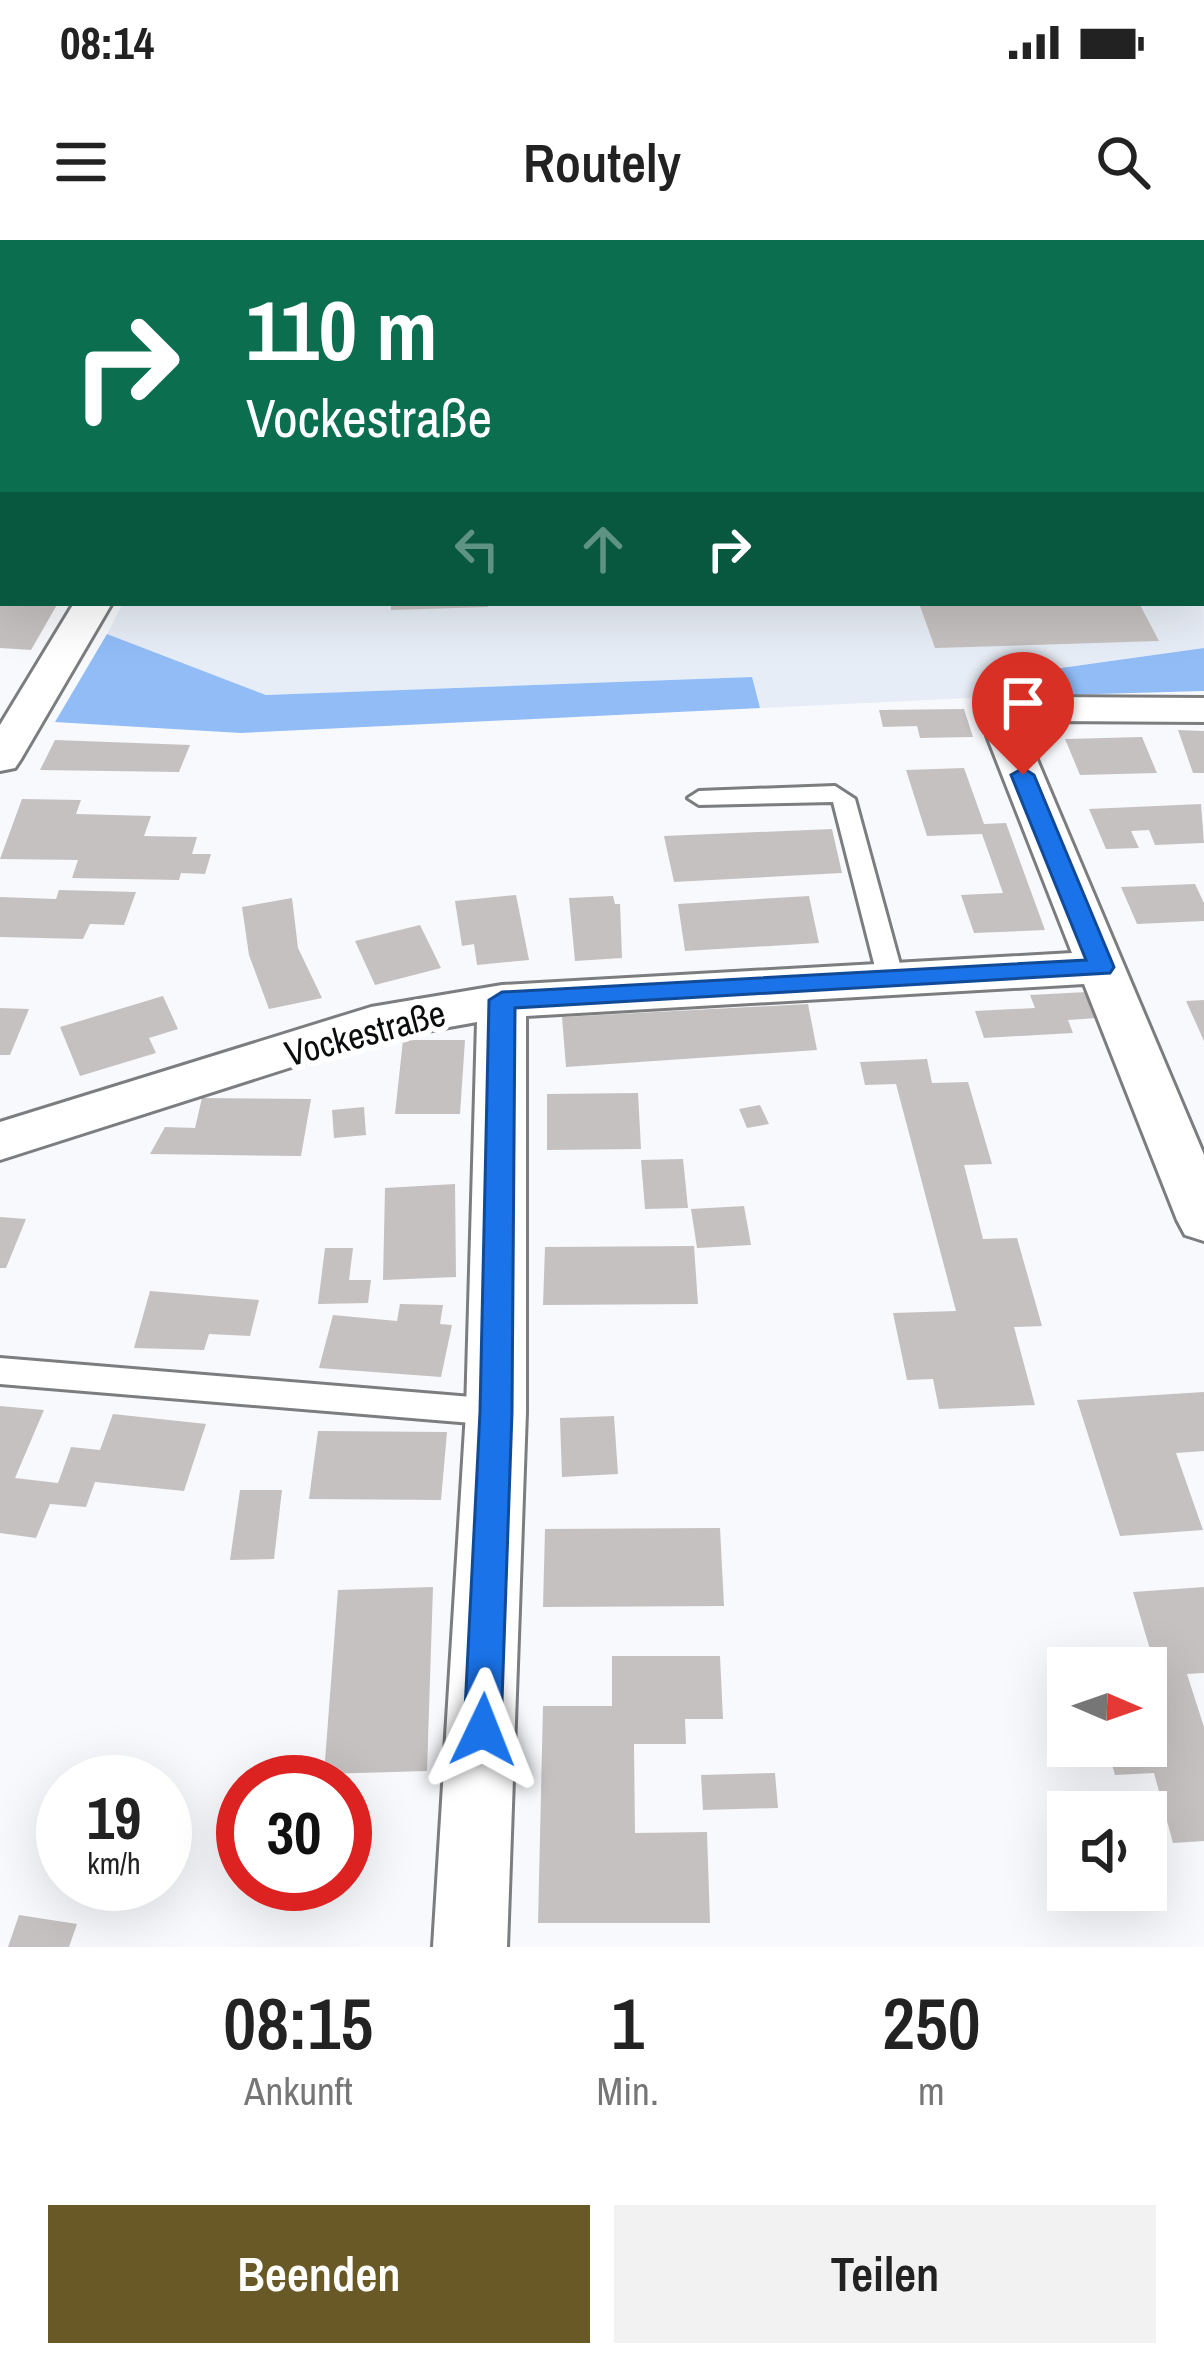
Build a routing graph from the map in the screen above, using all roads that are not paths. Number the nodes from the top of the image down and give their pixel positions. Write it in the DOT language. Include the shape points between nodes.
graph roads {
  1 [pos="91,606"];
  2 [pos="1204,710"];
  3 [pos="0,759"];
  4 [pos="699,798"];
  5 [pos="1101,967"];
  6 [pos="891,979"];
  7 [pos="502,1000"];
  8 [pos="0,1141"];
  9 [pos="1204,1220"];
  10 [pos="0,1370"];
  11 [pos="496,1412"];
  12 [pos="470,1947"];
  1 -- 3 [label="street"];
  2 -- 5 [label="street" via="1049,709 1016,716 1007,736"];
  4 -- 6 [label="lane" via="844,799"];
  5 -- 6 [label="street, Vockestraße"];
  5 -- 9 [label="street"];
  6 -- 7 [label="street, Vockestraße"];
  7 -- 8 [label="street, Vockestraße" via="371,1024"];
  7 -- 11 [label="street"];
  10 -- 11 [label="lane"];
  11 -- 12 [label="street"];
}
